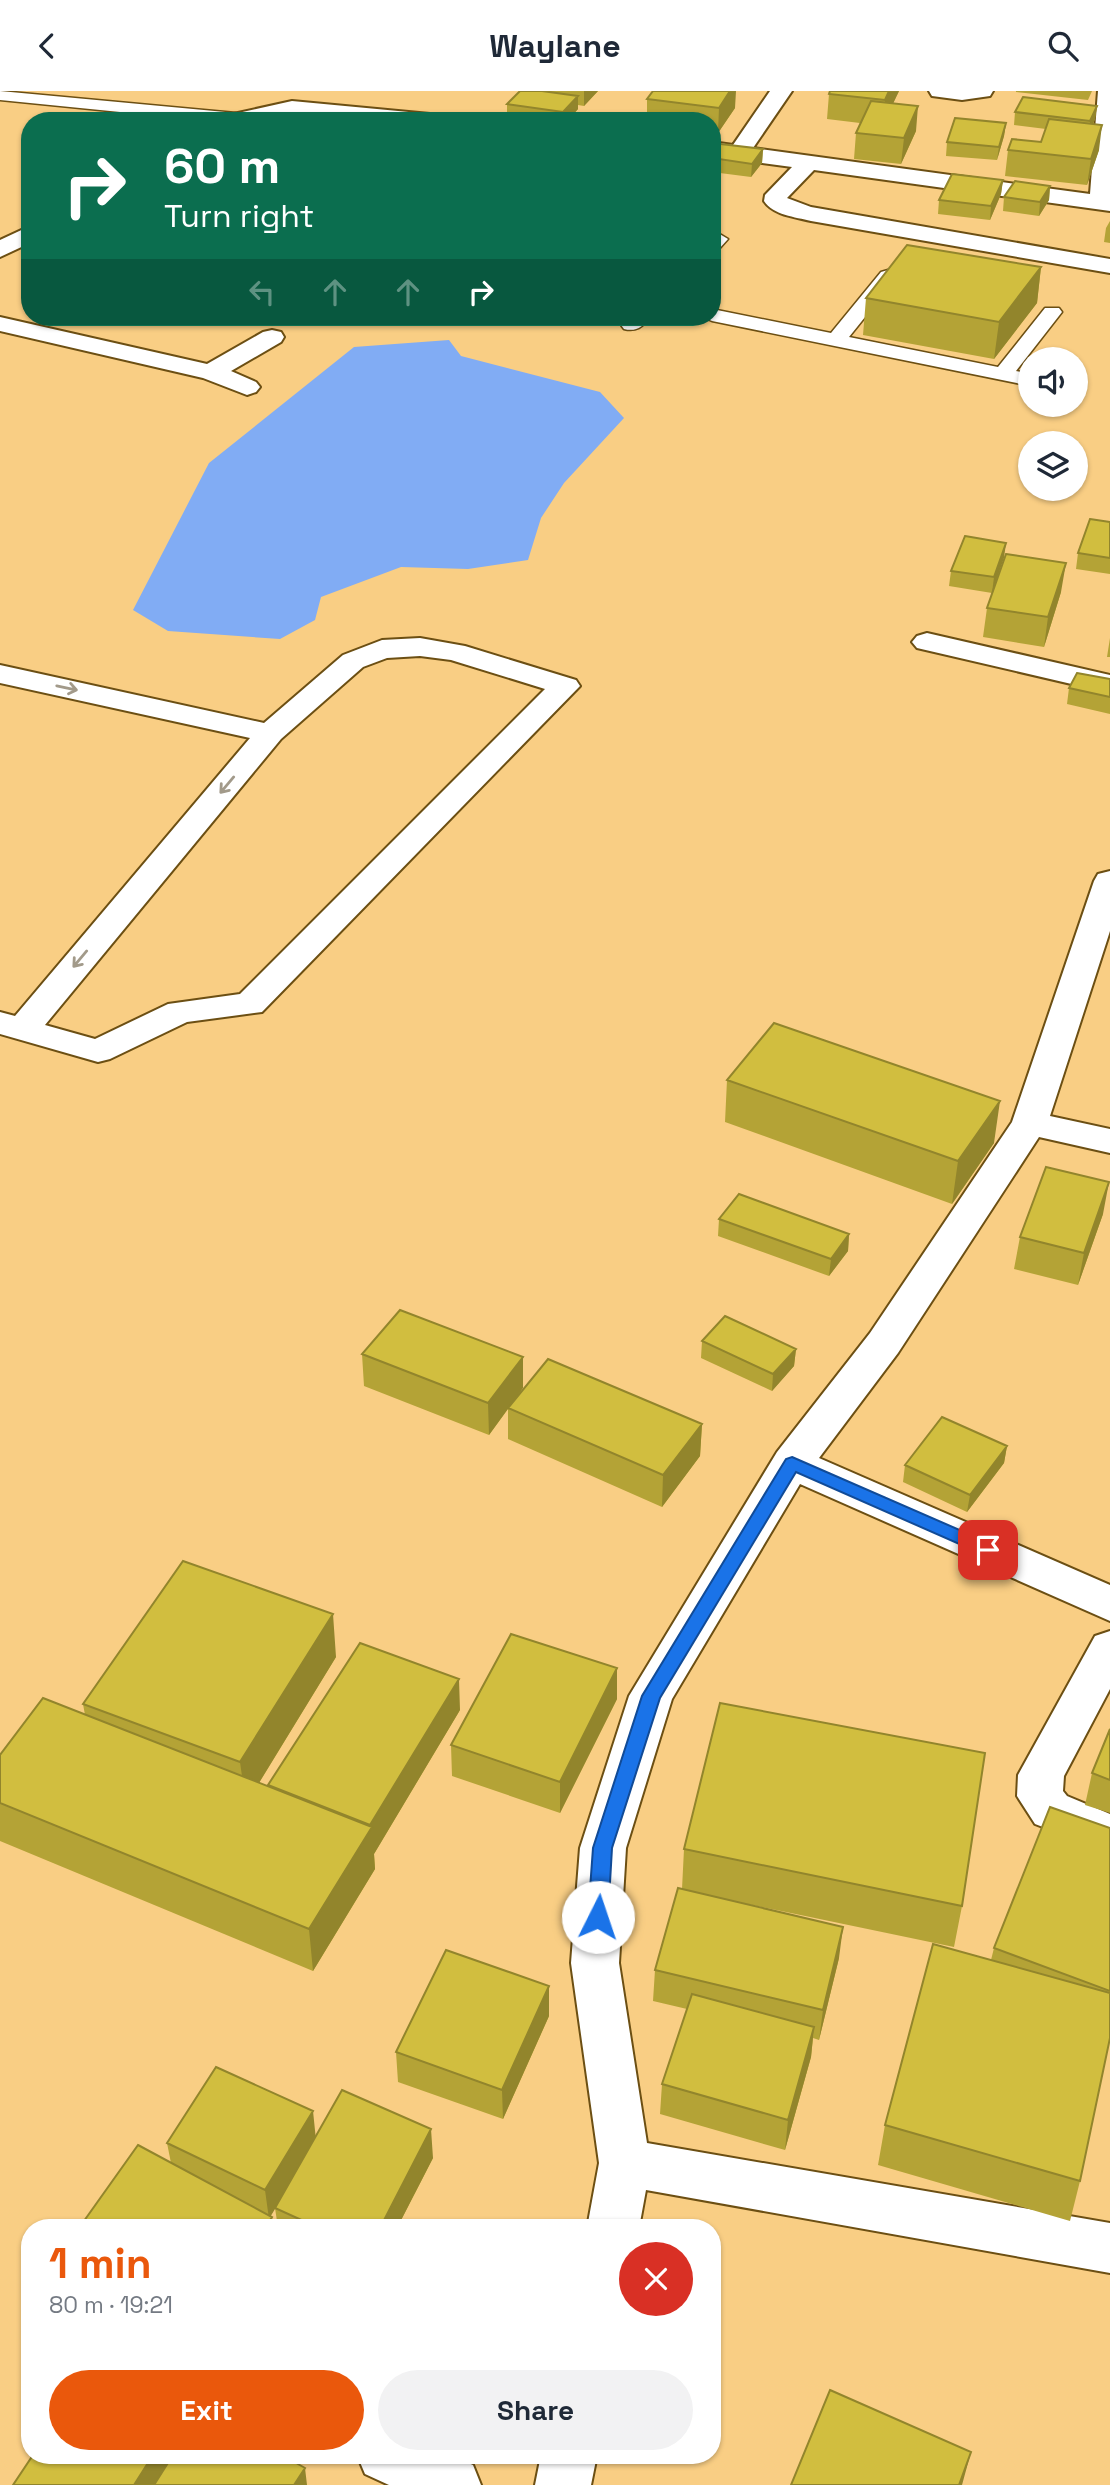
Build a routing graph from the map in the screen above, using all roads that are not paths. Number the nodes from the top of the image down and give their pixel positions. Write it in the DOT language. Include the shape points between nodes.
graph roads {
  1 [pos="313,91"];
  2 [pos="781,91"];
  3 [pos="940,91"];
  4 [pos="982,91"];
  5 [pos="1109,91"];
  6 [pos="0,95"];
  7 [pos="292,107"];
  8 [pos="159,112"];
  9 [pos="270,112"];
  10 [pos="341,112"];
  11 [pos="721,150"];
  12 [pos="740,152"];
  13 [pos="810,161"];
  14 [pos="1106,203"];
  15 [pos="1110,266"];
  16 [pos="888,276"];
  17 [pos="1052,312"];
  18 [pos="721,318"];
  19 [pos="0,324"];
  20 [pos="272,337"];
  21 [pos="835,341"];
  22 [pos="211,372"];
  23 [pos="1003,374"];
  24 [pos="1018,377"];
  25 [pos="247,387"];
  26 [pos="928,642"];
  27 [pos="0,674"];
  28 [pos="1110,684"];
  29 [pos="270,733"];
  30 [pos="1110,881"];
  31 [pos="11,1026"];
  32 [pos="1030,1123"];
  33 [pos="1110,1142"];
  34 [pos="792,1463"];
  35 [pos="1110,1604"];
  36 [pos="1110,1648"];
  37 [pos="1110,1834"];
  38 [pos="625,2163"];
  39 [pos="614,2219"];
  40 [pos="1110,2248"];
  41 [pos="405,2464"];
  42 [pos="567,2464"];
  43 [pos="453,2485"];
  44 [pos="563,2485"];
  1 -- 7 [label="street"];
  2 -- 12 [label="street"];
  3 -- 4 [label="street"];
  5 -- 14 [label="street"];
  6 -- 8 [label="lane"];
  7 -- 9 [label="street"];
  7 -- 10 [label="street"];
  11 -- 12 [label="street"];
  12 -- 13 [label="street"];
  13 -- 14 [label="street"];
  13 -- 15 [label="street" via="775,201 811,214"];
  16 -- 21 [label="lane"];
  17 -- 23 [label="lane"];
  18 -- 21 [label="lane"];
  19 -- 22 [label="street"];
  20 -- 22 [label="street"];
  21 -- 23 [label="lane"];
  22 -- 25 [label="street"];
  23 -- 24 [label="lane"];
  26 -- 28 [label="street"];
  27 -- 29 [label="street, one-way"];
  29 -- 31 [label="street, one-way"];
  29 -- 31 [label="street" via="353,661 382,649 420,647 455,652 565,686 250,1004 180,1012 98,1051"];
  30 -- 32 [label="street"];
  32 -- 33 [label="street"];
  32 -- 34 [label="street" via="884,1343"];
  34 -- 35 [label="street"];
  34 -- 38 [label="street" via="651,1696 603,1848 594,1963"];
  36 -- 37 [label="street" via="1041,1775 1040,1796 1051,1810"];
  38 -- 39 [label="street"];
  38 -- 40 [label="street"];
  41 -- 43 [label="street"];
  42 -- 44 [label="street"];
}
